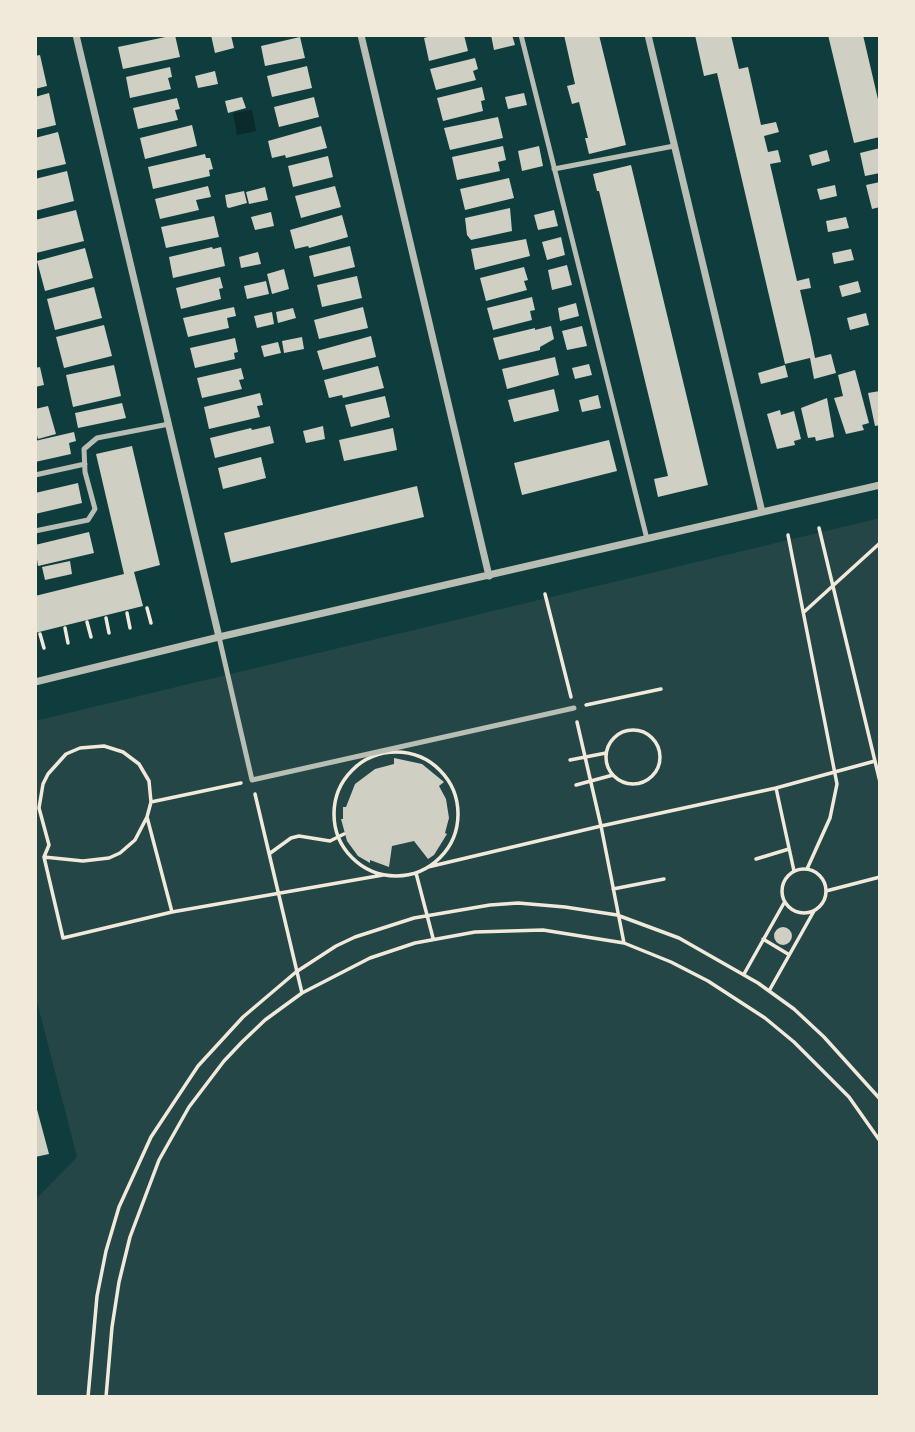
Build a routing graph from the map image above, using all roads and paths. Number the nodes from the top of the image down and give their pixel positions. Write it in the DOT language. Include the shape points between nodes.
graph roads {
  1 [pos="76,35"];
  2 [pos="361,35"];
  3 [pos="521,35"];
  4 [pos="648,35"];
  5 [pos="674,146"];
  6 [pos="554,169"];
  7 [pos="169,424"];
  8 [pos="85,464"];
  9 [pos="35,475"];
  10 [pos="880,485"];
  11 [pos="762,512"];
  12 [pos="819,528"];
  13 [pos="35,531"];
  14 [pos="789,535"];
  15 [pos="647,539"];
  16 [pos="880,543"];
  17 [pos="489,576"];
  18 [pos="834,587"];
  19 [pos="544,594"];
  20 [pos="147,608"];
  21 [pos="804,612"];
  22 [pos="127,613"];
  23 [pos="106,618"];
  24 [pos="88,622"];
  25 [pos="151,623"];
  26 [pos="65,628"];
  27 [pos="130,628"];
  28 [pos="109,633"];
  29 [pos="40,634"];
  30 [pos="91,637"];
  31 [pos="219,637"];
  32 [pos="68,643"];
  33 [pos="44,648"];
  34 [pos="35,682"];
  35 [pos="661,689"];
  36 [pos="574,708"];
  37 [pos="387,750"];
  38 [pos="607,752"];
  39 [pos="586,757"];
  40 [pos="570,760"];
  41 [pos="875,761"];
  42 [pos="836,771"];
  43 [pos="613,775"];
  44 [pos="252,780"];
  45 [pos="591,781"];
  46 [pos="880,782"];
  47 [pos="576,785"];
  48 [pos="776,788"];
  49 [pos="151,802"];
  50 [pos="147,817"];
  51 [pos="601,826"];
  52 [pos="344,834"];
  53 [pos="338,837"];
  54 [pos="789,849"];
  55 [pos="269,854"];
  56 [pos="44,857"];
  57 [pos="756,859"];
  58 [pos="428,867"];
  59 [pos="807,869"];
  60 [pos="794,871"];
  61 [pos="416,873"];
  62 [pos="383,875"];
  63 [pos="880,877"];
  64 [pos="664,880"];
  65 [pos="613,889"];
  66 [pos="826,891"];
  67 [pos="278,893"];
  68 [pos="784,903"];
  69 [pos="814,911"];
  70 [pos="172,912"];
  71 [pos="427,915"];
  72 [pos="617,915"];
  73 [pos="433,938"];
  74 [pos="764,939"];
  75 [pos="624,943"];
  76 [pos="789,955"];
  77 [pos="296,972"];
  78 [pos="744,974"];
  79 [pos="769,991"];
  80 [pos="302,993"];
  81 [pos="880,1099"];
  82 [pos="880,1141"];
  83 [pos="88,1397"];
  84 [pos="106,1397"];
  1 -- 7 [label="street"];
  2 -- 17 [label="street"];
  3 -- 6 [label="lane"];
  4 -- 5 [label="street"];
  5 -- 6 [label="lane"];
  5 -- 11 [label="street"];
  6 -- 15 [label="lane"];
  7 -- 8 [label="lane" via="97,438 84,449"];
  7 -- 31 [label="street"];
  8 -- 9 [label="lane"];
  8 -- 13 [label="lane" via="95,509 88,520"];
  10 -- 11 [label="street"];
  11 -- 15 [label="street"];
  12 -- 18 [label="path"];
  14 -- 21 [label="path"];
  15 -- 17 [label="street"];
  16 -- 18 [label="path"];
  17 -- 31 [label="street"];
  18 -- 21 [label="path"];
  18 -- 41 [label="path"];
  19 -- 36 [label="path"];
  20 -- 25 [label="path"];
  21 -- 42 [label="path"];
  22 -- 27 [label="path"];
  23 -- 28 [label="path"];
  24 -- 30 [label="path"];
  26 -- 32 [label="path"];
  29 -- 33 [label="path"];
  31 -- 34 [label="street"];
  31 -- 44 [label="lane"];
  35 -- 36 [label="path"];
  36 -- 37 [label="lane"];
  36 -- 39 [label="path"];
  37 -- 44 [label="lane"];
  37 -- 53 [label="path" via="358,765 338,790 334,822"];
  37 -- 58 [label="path" via="428,761 444,774 455,793 459,814 455,835 445,853"];
  38 -- 39 [label="path"];
  38 -- 43 [label="path"];
  38 -- 43 [label="path" via="611,740 627,731 645,733 657,746 659,762 651,776 628,783"];
  39 -- 40 [label="path"];
  39 -- 45 [label="path"];
  41 -- 42 [label="path"];
  41 -- 46 [label="path"];
  42 -- 48 [label="path"];
  42 -- 59 [label="path" via="830,818"];
  43 -- 45 [label="path"];
  44 -- 49 [label="path"];
  44 -- 55 [label="path"];
  45 -- 47 [label="path"];
  45 -- 51 [label="path"];
  48 -- 51 [label="path"];
  48 -- 54 [label="path"];
  49 -- 50 [label="path"];
  49 -- 56 [label="path" via="145,774 123,752 96,745 71,751 55,763 43,784 39,808 49,845"];
  50 -- 56 [label="path" via="135,840 109,858"];
  50 -- 70 [label="path"];
  51 -- 58 [label="path"];
  51 -- 65 [label="path"];
  52 -- 53 [label="path"];
  53 -- 55 [label="path" via="330,841 299,836"];
  53 -- 62 [label="path" via="356,861"];
  54 -- 57 [label="path"];
  54 -- 60 [label="path"];
  55 -- 67 [label="path"];
  56 -- 70 [label="path" via="63,938"];
  58 -- 61 [label="path"];
  59 -- 60 [label="path"];
  59 -- 66 [label="path" via="824,881"];
  60 -- 68 [label="path" via="784,881"];
  61 -- 62 [label="path"];
  61 -- 71 [label="path"];
  62 -- 67 [label="path"];
  63 -- 66 [label="path"];
  64 -- 65 [label="path"];
  65 -- 72 [label="path"];
  66 -- 69 [label="path"];
  67 -- 70 [label="path"];
  67 -- 77 [label="path"];
  68 -- 69 [label="path" via="800,913"];
  68 -- 74 [label="path"];
  69 -- 76 [label="path"];
  71 -- 72 [label="path" via="518,903"];
  71 -- 73 [label="path"];
  71 -- 77 [label="path" via="355,937"];
  72 -- 75 [label="path"];
  72 -- 78 [label="path" via="680,938"];
  73 -- 75 [label="path" via="542,930"];
  73 -- 80 [label="path" via="370,958"];
  74 -- 76 [label="path"];
  74 -- 78 [label="path"];
  75 -- 82 [label="path" via="708,981 765,1018 849,1097"];
  76 -- 79 [label="path"];
  77 -- 80 [label="path"];
  77 -- 83 [label="path" via="215,1045 172,1102 139,1159 106,1251"];
  78 -- 79 [label="path"];
  79 -- 81 [label="path" via="824,1037"];
  80 -- 84 [label="path" via="265,1020 224,1061 166,1145 123,1262"];
}
